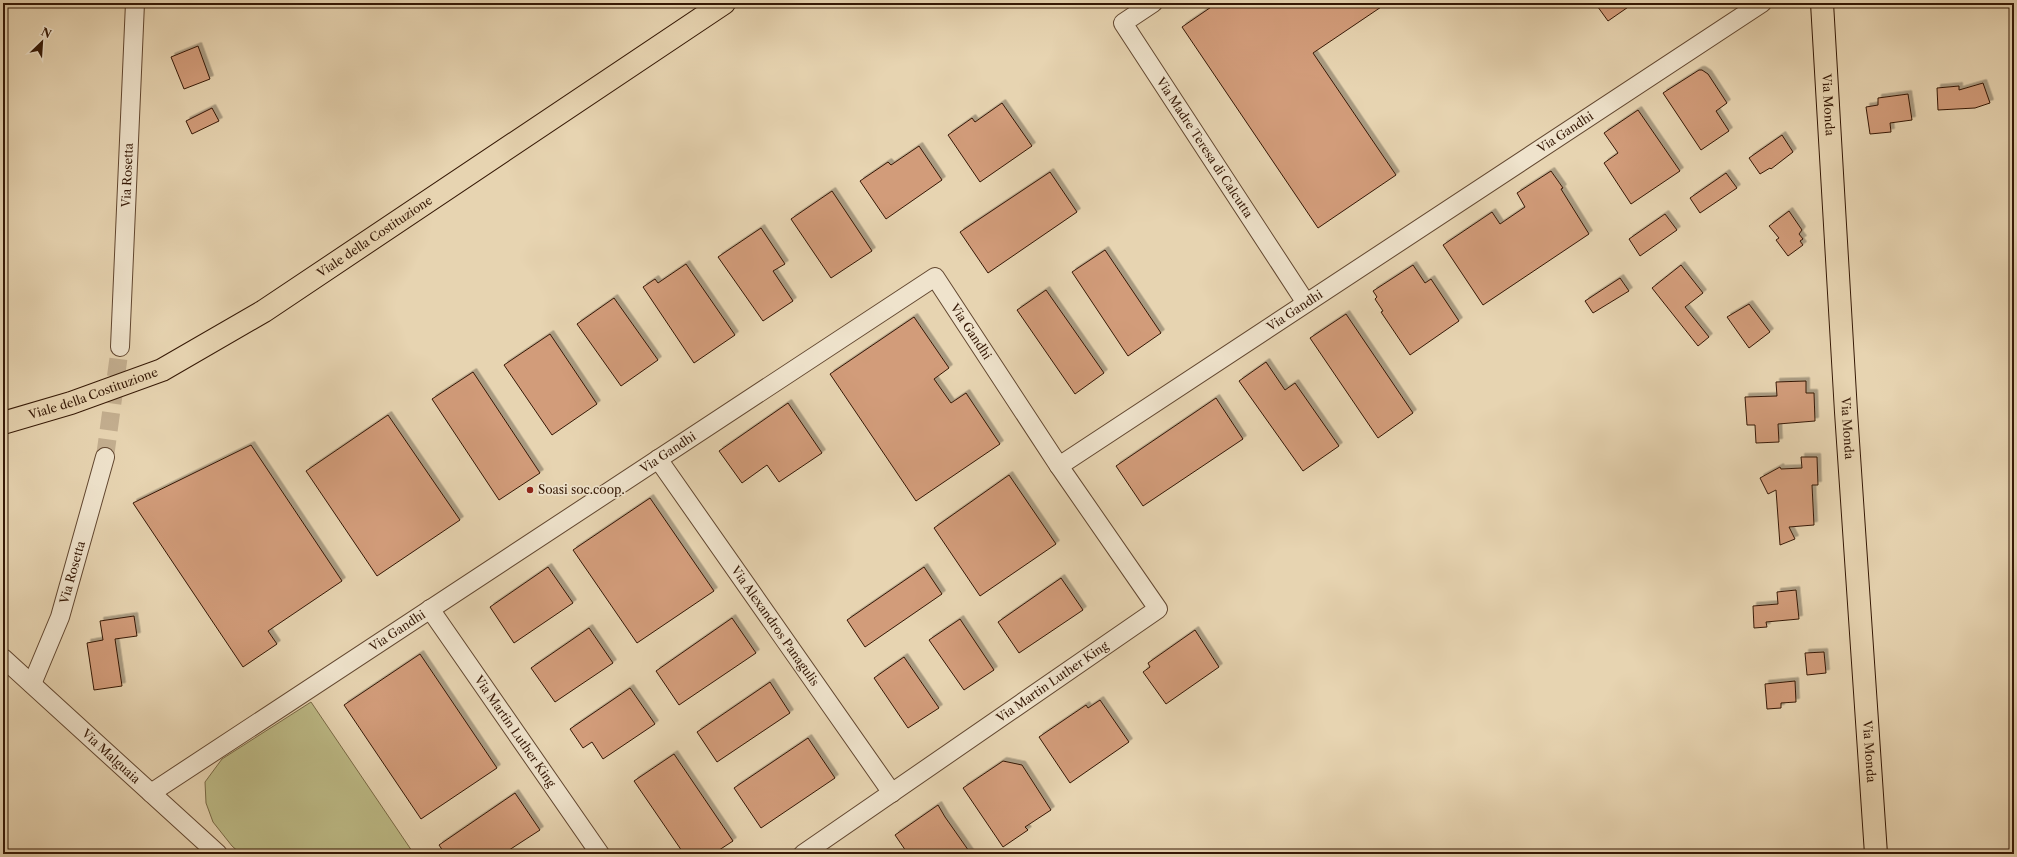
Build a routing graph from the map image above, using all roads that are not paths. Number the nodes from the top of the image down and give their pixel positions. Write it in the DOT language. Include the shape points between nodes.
graph roads {
  1 [pos="135,3"];
  2 [pos="724,3"];
  3 [pos="1154,3"];
  4 [pos="1762,3"];
  5 [pos="1822,3"];
  6 [pos="1306,304"];
  7 [pos="120,347"];
  8 [pos="3,423"];
  9 [pos="105,457"];
  10 [pos="658,459"];
  11 [pos="1059,466"];
  12 [pos="430,609"];
  13 [pos="3,658"];
  14 [pos="32,684"];
  15 [pos="151,793"];
  16 [pos="892,793"];
  17 [pos="218,854"];
  18 [pos="600,854"];
  19 [pos="803,854"];
  20 [pos="1876,854"];
  1 -- 7 [label="street, Via Rosetta"];
  2 -- 8 [label="main road, Viale della Costituzione" via="264,311 162,370 71,403"];
  3 -- 6 [label="street, Via Madre Teresa di Calcutta" via="1123,23"];
  4 -- 6 [label="street, Via Gandhi"];
  5 -- 20 [label="main road, Via Monda"];
  6 -- 11 [label="street, Via Gandhi"];
  9 -- 14 [label="street, Via Rosetta" via="60,617"];
  10 -- 11 [label="street, Via Gandhi" via="934,277"];
  10 -- 12 [label="street, Via Gandhi"];
  10 -- 16 [label="street, Via Alexandros Panagulis"];
  11 -- 16 [label="street, Via Martin Luther King" via="1158,609"];
  12 -- 15 [label="street, Via Gandhi"];
  12 -- 18 [label="street, Via Martin Luther King"];
  13 -- 14 [label="street, Via Malguaia"];
  14 -- 15 [label="street, Via Malguaia"];
  15 -- 17 [label="street, Via Malguaia"];
  16 -- 19 [label="street, Via Martin Luther King"];
}
